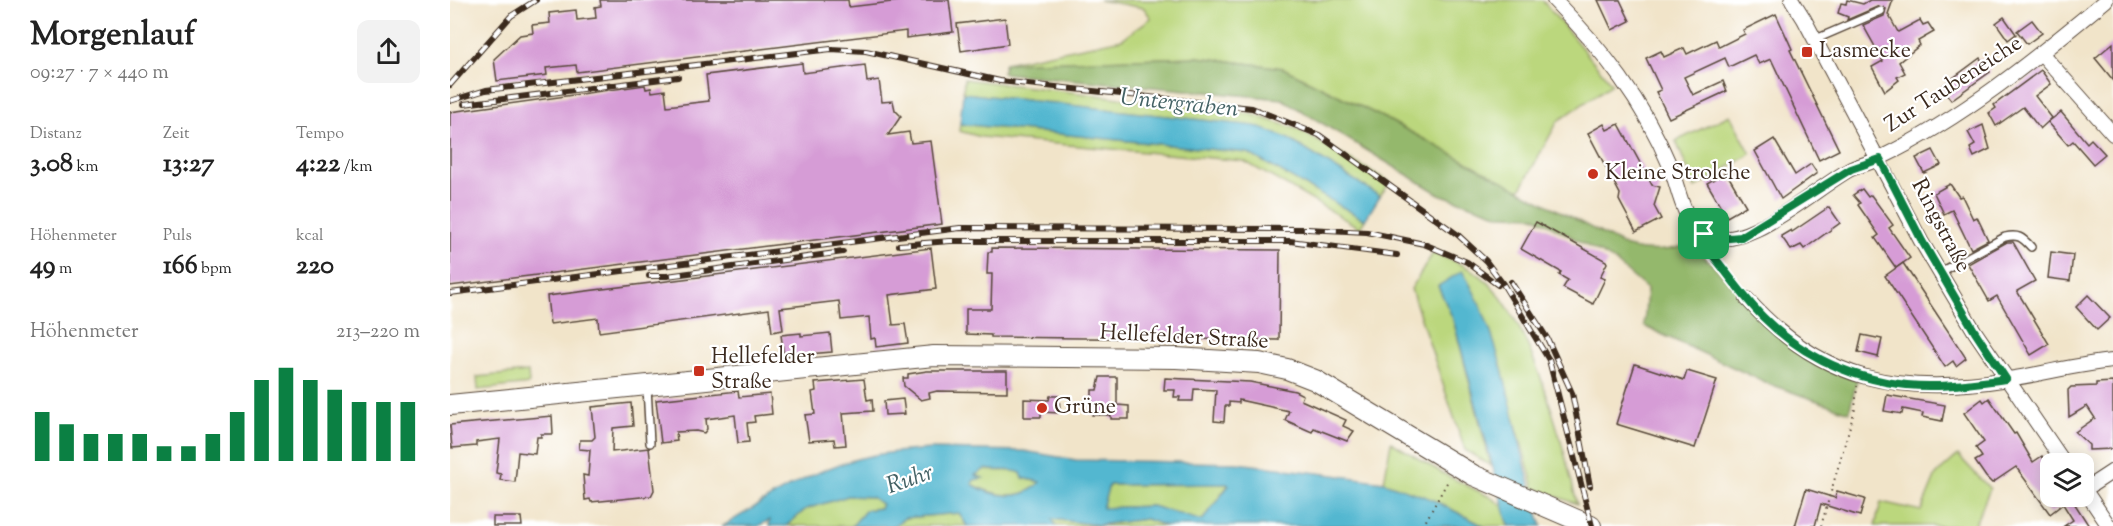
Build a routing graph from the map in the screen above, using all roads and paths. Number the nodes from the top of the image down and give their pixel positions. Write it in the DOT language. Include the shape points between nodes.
graph roads {
  1 [pos="1554,0"];
  2 [pos="1792,0"];
  3 [pos="2106,0"];
  4 [pos="1881,11"];
  5 [pos="1816,39"];
  6 [pos="2041,53"];
  7 [pos="2113,134"];
  8 [pos="1880,159"];
  9 [pos="1704,234"];
  10 [pos="2031,247"];
  11 [pos="1940,272"];
  12 [pos="1747,298"];
  13 [pos="2113,361"];
  14 [pos="1858,374"];
  15 [pos="2006,379"];
  16 [pos="647,384"];
  17 [pos="450,405"];
  18 [pos="650,443"];
  19 [pos="2057,453"];
  20 [pos="2113,471"];
  21 [pos="2094,483"];
  22 [pos="1440,494"];
  23 [pos="2094,504"];
  24 [pos="1423,526"];
  25 [pos="1591,526"];
  26 [pos="1821,526"];
  27 [pos="2109,526"];
  1 -- 9 [label="street" via="1594,41 1633,93 1670,165 1687,215"];
  2 -- 5 [label="street, Ringstraße"];
  3 -- 6 [label="street, Zur Taubeneiche"];
  4 -- 5 [label="lane"];
  5 -- 8 [label="street, Ringstraße"];
  6 -- 7 [label="street"];
  6 -- 8 [label="street, Zur Taubeneiche" via="1971,105"];
  8 -- 9 [label="street, Zur Taubeneiche" via="1851,169 1741,237 1718,239"];
  8 -- 11 [label="street, Ringstraße"];
  9 -- 12 [label="path" via="1705,246"];
  10 -- 11 [label="lane" via="2023,238 2005,237"];
  11 -- 15 [label="street, Ringstraße"];
  12 -- 14 [label="street" via="1764,318 1809,353 1841,370"];
  13 -- 15 [label="street"];
  14 -- 15 [label="street" via="1902,385"];
  14 -- 26 [label="path" via="1855,409"];
  15 -- 19 [label="street, Ringstraße"];
  16 -- 17 [label="street, Hellefelder Straße"];
  16 -- 18 [label="lane"];
  16 -- 25 [label="street, Hellefelder Straße" via="934,356 1259,363 1287,369 1340,392 1473,475"];
  20 -- 21 [label="street"];
  22 -- 24 [label="path"];
  23 -- 27 [label="street"];
}
